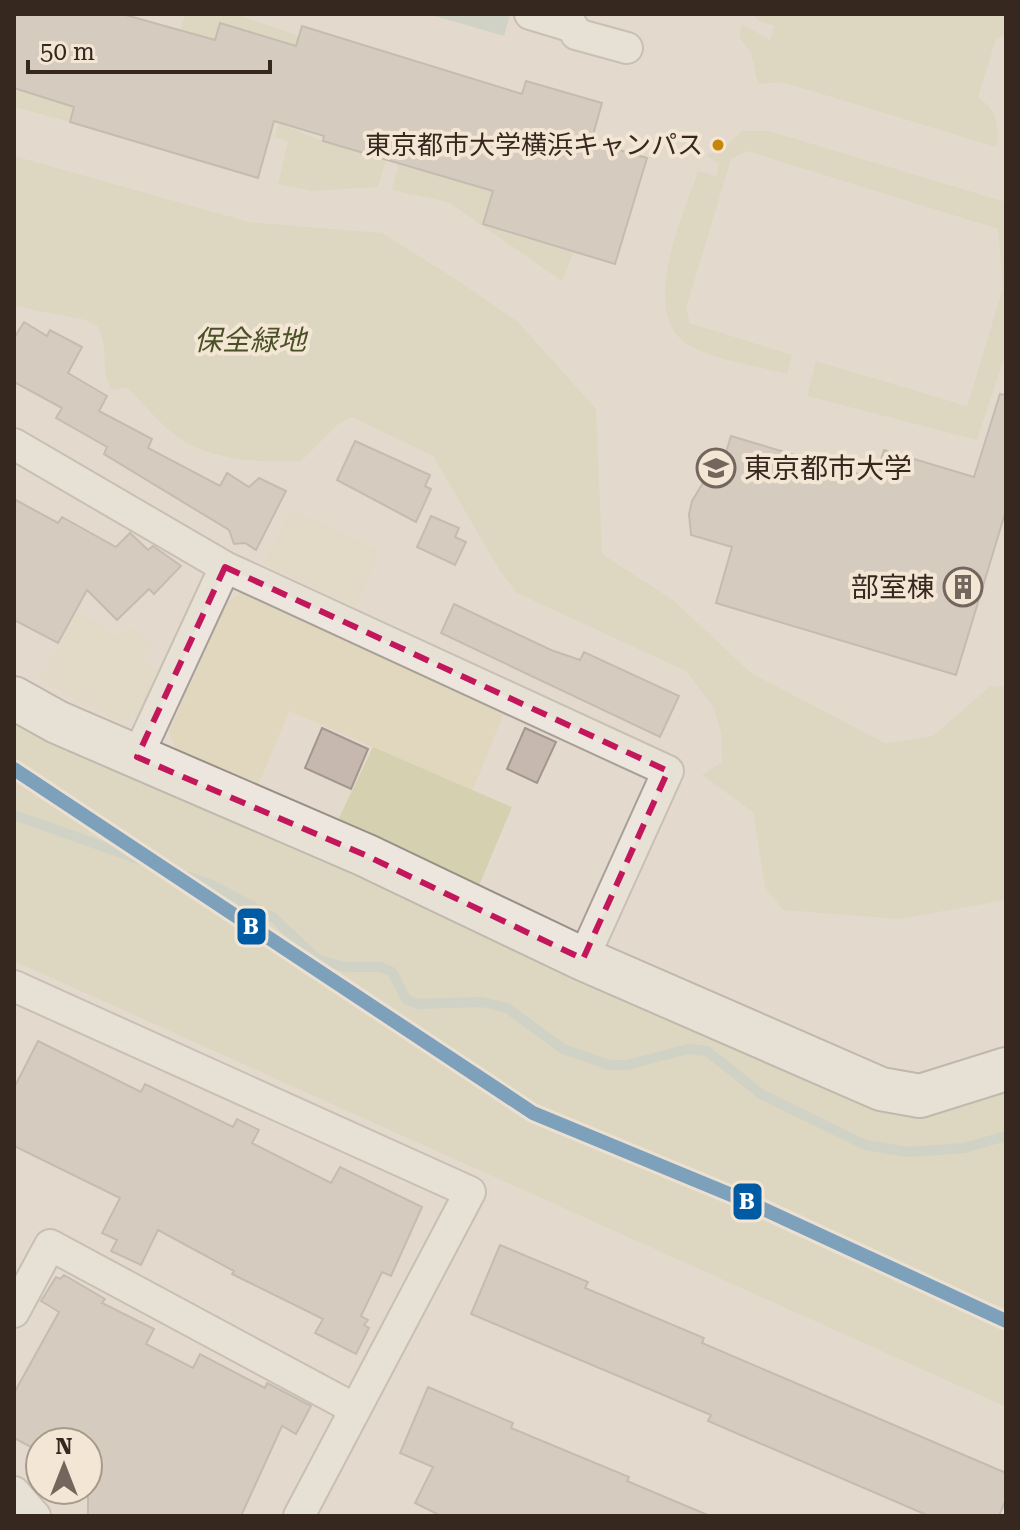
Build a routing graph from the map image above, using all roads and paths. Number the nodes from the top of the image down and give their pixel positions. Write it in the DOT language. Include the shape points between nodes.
graph roads {
  1 [pos="530,14"];
  2 [pos="627,48"];
  3 [pos="14,444"];
  4 [pos="225,567"];
  5 [pos="14,698"];
  6 [pos="137,757"];
  7 [pos="583,959"];
  8 [pos="16,992"];
  9 [pos="1006,1069"];
  10 [pos="14,1312"];
  11 [pos="355,1409"];
  12 [pos="14,1492"];
  13 [pos="35,1516"];
  14 [pos="299,1516"];
  1 -- 2 [label="street"];
  3 -- 4 [label="street"];
  4 -- 6 [label="street"];
  4 -- 7 [label="street" via="668,771"];
  5 -- 6 [label="street"];
  6 -- 7 [label="street" via="365,855"];
  7 -- 9 [label="street" via="894,1093 920,1096"];
  8 -- 11 [label="street" via="470,1192"];
  10 -- 11 [label="street" via="50,1245"];
  11 -- 14 [label="street"];
  12 -- 13 [label="street"];
}
